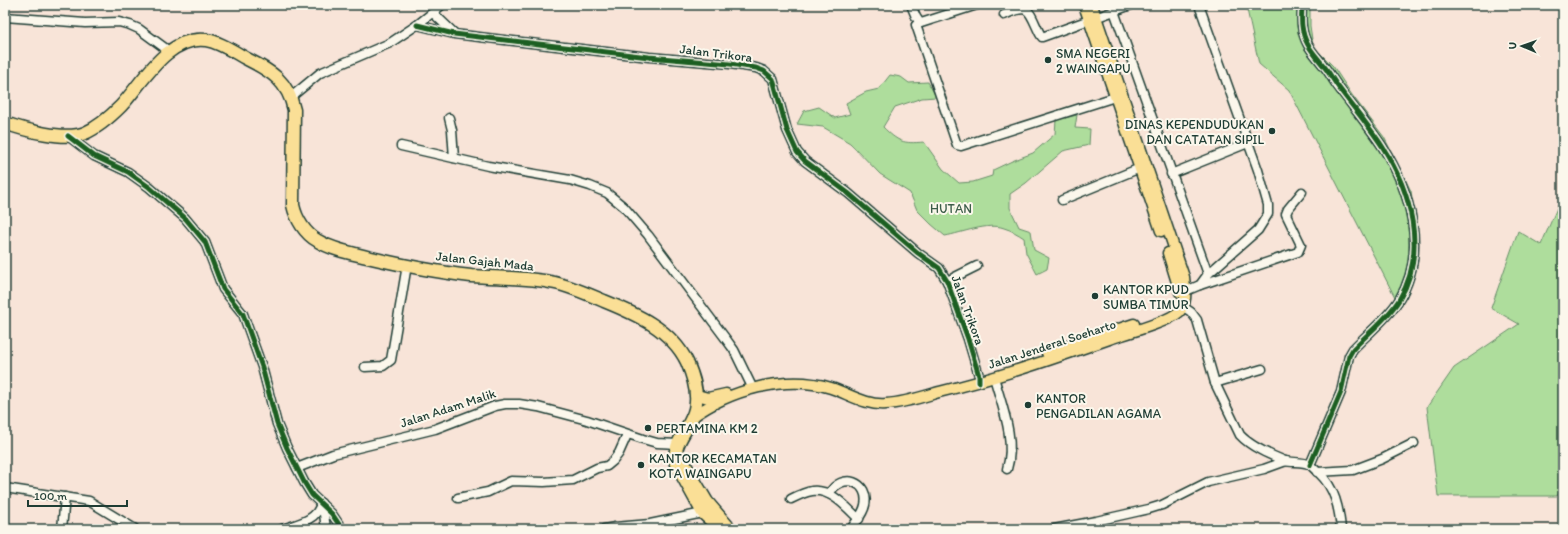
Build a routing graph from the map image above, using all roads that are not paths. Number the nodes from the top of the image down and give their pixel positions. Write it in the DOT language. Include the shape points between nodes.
graph roads {
  1 [pos="442,5"];
  2 [pos="911,5"];
  3 [pos="978,5"];
  4 [pos="1084,5"];
  5 [pos="1092,5"];
  6 [pos="1131,5"];
  7 [pos="1199,5"];
  8 [pos="1302,5"];
  9 [pos="1114,11"];
  10 [pos="433,12"];
  11 [pos="1004,15"];
  12 [pos="5,17"];
  13 [pos="1093,18"];
  14 [pos="920,23"];
  15 [pos="417,25"];
  16 [pos="454,34"];
  17 [pos="169,51"];
  18 [pos="291,97"];
  19 [pos="1115,97"];
  20 [pos="449,118"];
  21 [pos="5,123"];
  22 [pos="68,136"];
  23 [pos="1248,143"];
  24 [pos="401,146"];
  25 [pos="454,158"];
  26 [pos="1142,167"];
  27 [pos="1172,174"];
  28 [pos="1302,192"];
  29 [pos="1062,200"];
  30 [pos="407,265"];
  31 [pos="978,266"];
  32 [pos="1208,274"];
  33 [pos="947,281"];
  34 [pos="1200,285"];
  35 [pos="1183,292"];
  36 [pos="1182,305"];
  37 [pos="1075,347"];
  38 [pos="365,367"];
  39 [pos="1262,369"];
  40 [pos="994,377"];
  41 [pos="979,379"];
  42 [pos="1215,383"];
  43 [pos="752,386"];
  44 [pos="697,396"];
  45 [pos="692,418"];
  46 [pos="628,435"];
  47 [pos="1414,443"];
  48 [pos="677,447"];
  49 [pos="1286,461"];
  50 [pos="1310,465"];
  51 [pos="297,468"];
  52 [pos="1006,469"];
  53 [pos="1317,472"];
  54 [pos="5,488"];
  55 [pos="829,494"];
  56 [pos="66,497"];
  57 [pos="458,498"];
  58 [pos="791,499"];
  59 [pos="320,505"];
  60 [pos="703,514"];
  61 [pos="859,519"];
  62 [pos="649,527"];
  63 [pos="62,529"];
  64 [pos="135,529"];
  65 [pos="282,529"];
  66 [pos="326,529"];
  67 [pos="342,529"];
  68 [pos="604,529"];
  69 [pos="720,529"];
  70 [pos="730,529"];
  71 [pos="851,529"];
  72 [pos="1054,529"];
  73 [pos="1341,529"];
  1 -- 10 [label="street"];
  2 -- 14 [label="street"];
  3 -- 14 [label="street"];
  4 -- 13 [label="main road"];
  5 -- 13 [label="main road"];
  6 -- 9 [label="street"];
  7 -- 23 [label="street"];
  8 -- 50 [label="street" via="1302,26 1312,54 1323,65 1390,160 1410,211 1415,241 1412,270 1404,291 1392,310 1353,349 1341,392"];
  9 -- 13 [label="street"];
  9 -- 27 [label="street"];
  10 -- 15 [label="street"];
  10 -- 16 [label="street"];
  11 -- 13 [label="street" via="1020,8 1025,9 1030,13 1042,37"];
  12 -- 17 [label="street" via="119,22 139,29"];
  13 -- 19 [label="main road"];
  13 -- 26 [label="main road"];
  14 -- 19 [label="street" via="916,26 956,145 961,146"];
  15 -- 16 [label="street, Jalan Trikora"];
  15 -- 18 [label="street" via="380,47 320,73"];
  16 -- 33 [label="street, Jalan Trikora" via="534,44 686,57 764,71 773,79 787,130 797,152 939,268"];
  17 -- 18 [label="highway" via="188,41 213,42 273,74 285,86"];
  17 -- 22 [label="highway" via="104,122 78,136"];
  18 -- 30 [label="highway, Jalan Gajah Mada" via="294,110 293,205 301,224 310,236 329,246"];
  19 -- 26 [label="main road"];
  20 -- 25 [label="street"];
  21 -- 22 [label="highway" via="52,135"];
  22 -- 51 [label="street" via="94,156 128,172 149,187 185,218 205,242 223,288 243,314 262,367 279,429"];
  23 -- 27 [label="street"];
  23 -- 32 [label="street" via="1268,205 1268,214 1258,230"];
  24 -- 25 [label="street"];
  25 -- 43 [label="street" via="570,180 602,190 614,197 663,253 726,339"];
  26 -- 29 [label="street"];
  26 -- 35 [label="main road" via="1184,278"];
  27 -- 32 [label="street"];
  28 -- 34 [label="street" via="1286,214 1301,245 1298,252"];
  30 -- 38 [label="street" via="391,360 382,366"];
  30 -- 44 [label="highway, Jalan Gajah Mada" via="456,274 555,283 584,292 632,313 652,324 675,343 693,377"];
  31 -- 33 [label="street"];
  32 -- 34 [label="street"];
  33 -- 41 [label="street, Jalan Trikora"];
  34 -- 35 [label="street"];
  35 -- 36 [label="main road"];
  36 -- 37 [label="main road, Jalan Jenderal Soeharto" via="1179,312 1170,318"];
  36 -- 42 [label="street" via="1197,320"];
  37 -- 40 [label="main road, Jalan Jenderal Soeharto"];
  37 -- 41 [label="main road, Jalan Jenderal Soeharto"];
  39 -- 42 [label="street"];
  40 -- 41 [label="main road, Jalan Jenderal Soeharto"];
  40 -- 52 [label="street" via="1010,436 1011,448"];
  41 -- 43 [label="main road, Jalan Jenderal Soeharto" via="888,404 871,403 809,383"];
  42 -- 49 [label="street" via="1240,435 1250,444"];
  43 -- 44 [label="main road, Jalan Jenderal Soeharto" via="708,398"];
  43 -- 45 [label="main road, Jalan Jenderal Soeharto"];
  44 -- 45 [label="highway, Jalan Gajah Mada"];
  45 -- 48 [label="highway, Jalan Gajah Mada"];
  46 -- 48 [label="street, Jalan Adam Malik"];
  46 -- 51 [label="street, Jalan Adam Malik" via="587,420 538,407 505,404 435,429 333,454"];
  46 -- 57 [label="street" via="619,453 607,466 573,480 511,481 488,492"];
  47 -- 53 [label="street" via="1353,470"];
  48 -- 60 [label="highway" via="676,464"];
  48 -- 70 [label="highway" via="707,502"];
  49 -- 50 [label="street"];
  49 -- 72 [label="street" via="1264,469 1208,482 1149,509"];
  50 -- 53 [label="street"];
  51 -- 59 [label="street"];
  53 -- 73 [label="street" via="1335,496"];
  54 -- 56 [label="street"];
  55 -- 58 [label="street" via="810,491"];
  55 -- 61 [label="street"];
  55 -- 61 [label="street" via="832,487 842,482 855,482 864,492 866,499"];
  56 -- 63 [label="street"];
  56 -- 64 [label="street" via="89,501"];
  59 -- 65 [label="street" via="308,519"];
  59 -- 66 [label="street"];
  59 -- 67 [label="street" via="337,519"];
  60 -- 62 [label="street"];
  60 -- 69 [label="highway"];
  61 -- 71 [label="street"];
  62 -- 68 [label="street"];
}
